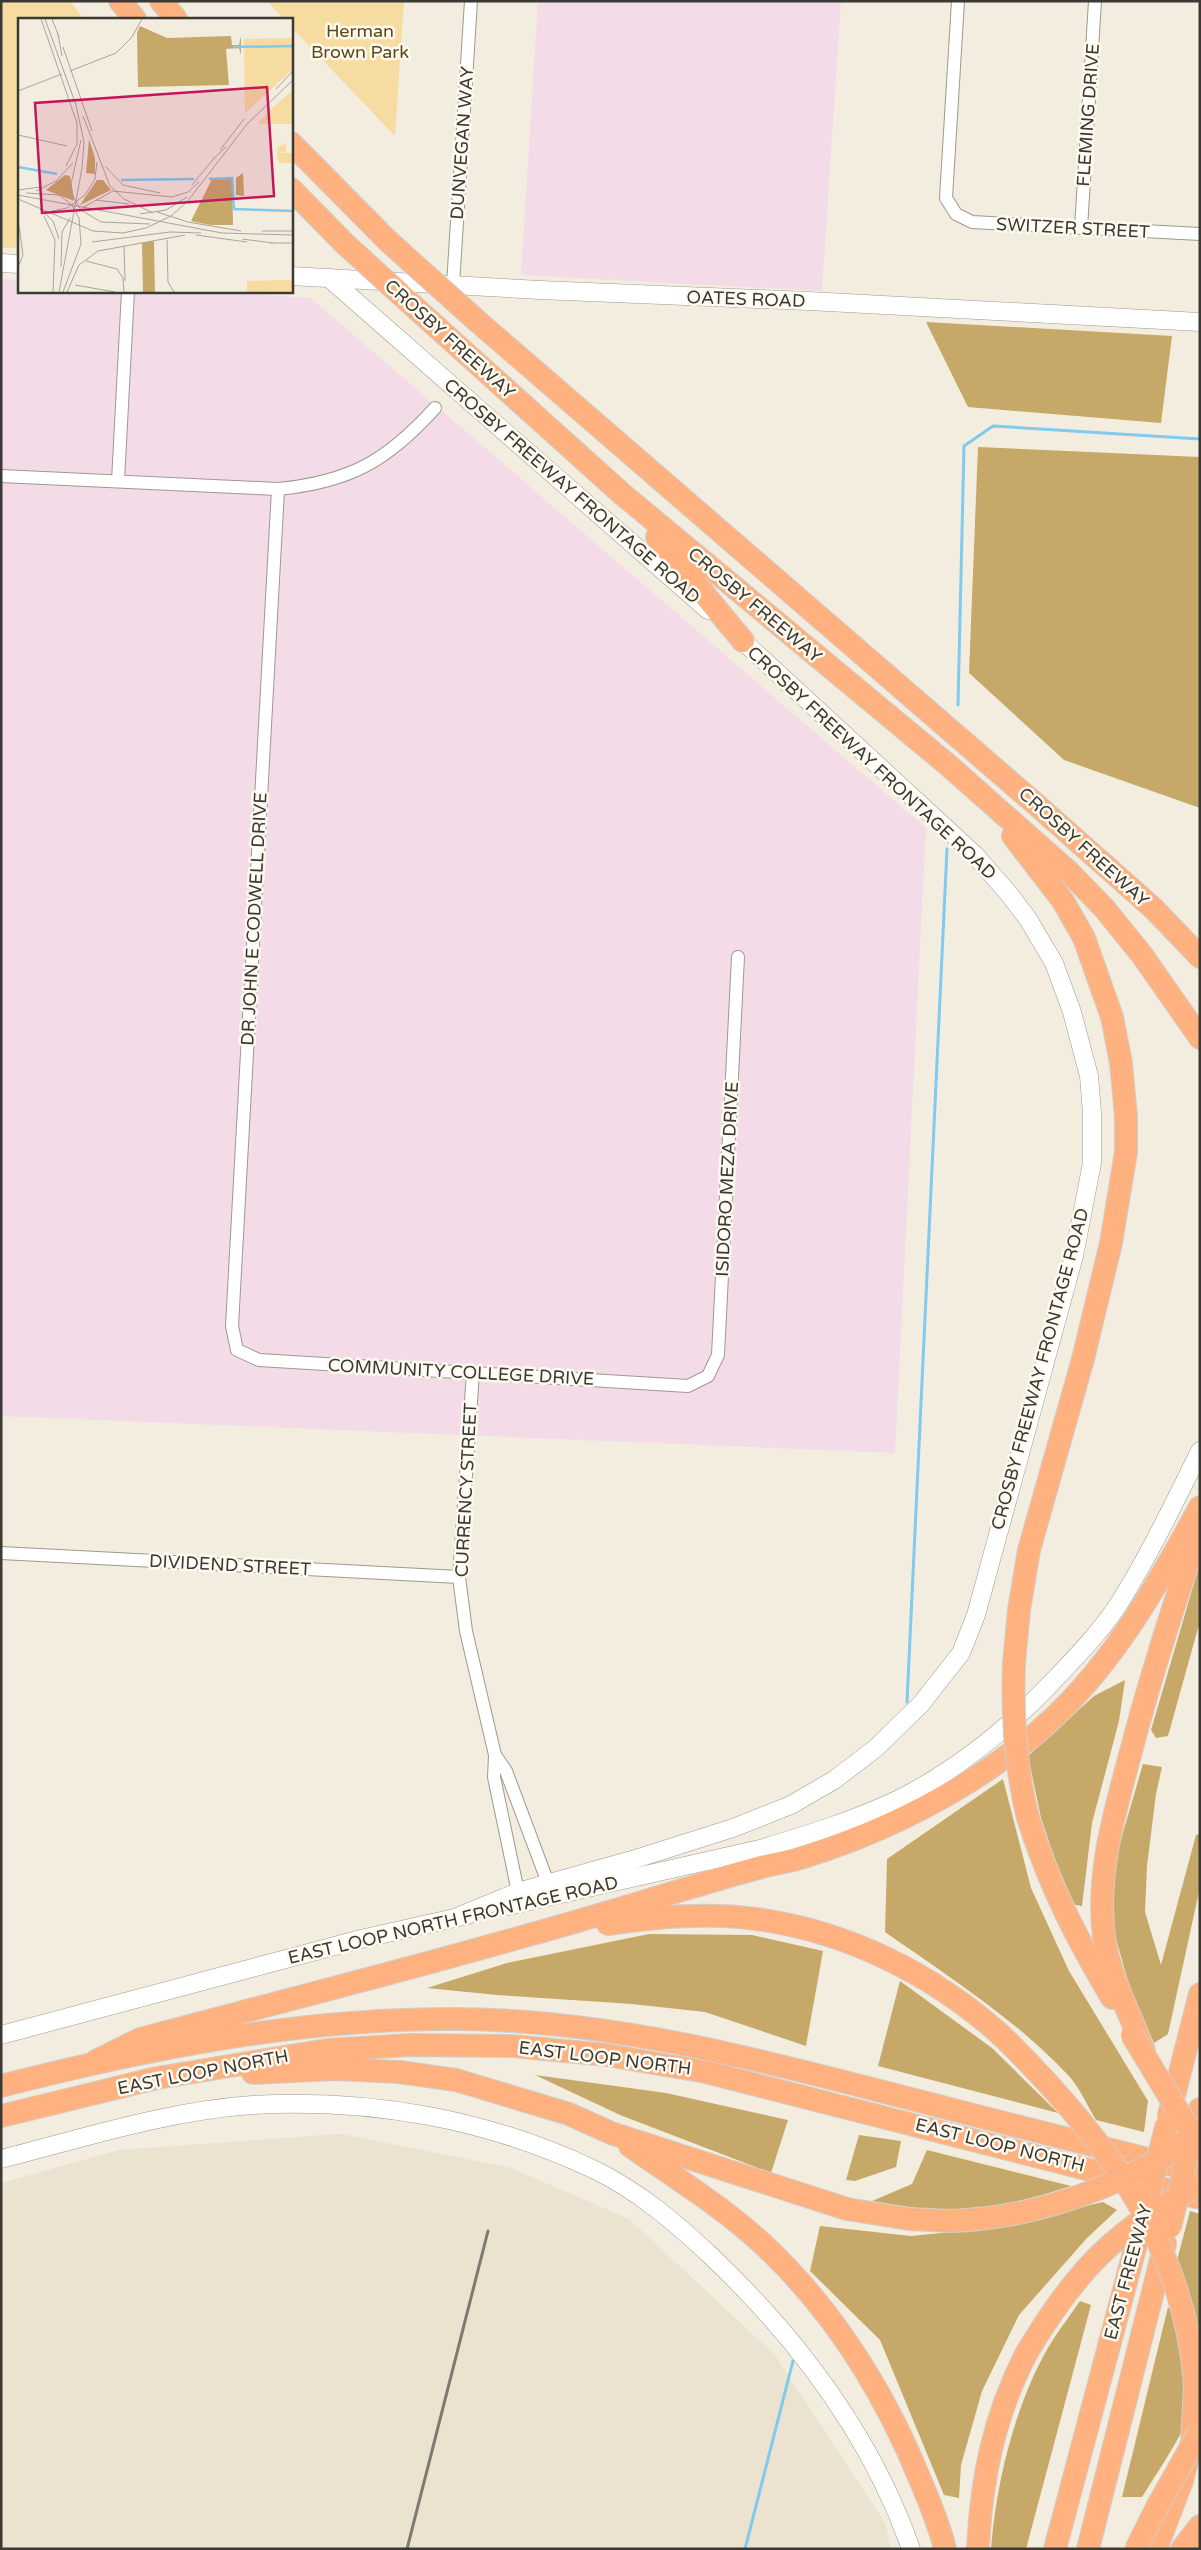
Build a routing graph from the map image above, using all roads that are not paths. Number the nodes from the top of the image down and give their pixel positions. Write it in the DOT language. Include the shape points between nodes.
graph roads {
  1 [pos="120,1"];
  2 [pos="161,1"];
  3 [pos="171,1"];
  4 [pos="471,1"];
  5 [pos="958,1"];
  6 [pos="1095,1"];
  7 [pos="134,18"];
  8 [pos="175,18"];
  9 [pos="181,18"];
  10 [pos="292,144"];
  11 [pos="292,190"];
  12 [pos="1081,228"];
  13 [pos="1200,234"];
  14 [pos="1,263"];
  15 [pos="18,264"];
  16 [pos="292,276"];
  17 [pos="329,278"];
  18 [pos="454,285"];
  19 [pos="128,292"];
  20 [pos="1200,322"];
  21 [pos="435,408"];
  22 [pos="1,476"];
  23 [pos="118,481"];
  24 [pos="278,489"];
  25 [pos="621,494"];
  26 [pos="743,641"];
  27 [pos="948,765"];
  28 [pos="738,956"];
  29 [pos="1200,957"];
  30 [pos="1200,1038"];
  31 [pos="237,1350"];
  32 [pos="473,1372"];
  33 [pos="688,1386"];
  34 [pos="1200,1451"];
  35 [pos="1200,1507"];
  36 [pos="1200,1528"];
  37 [pos="1,1553"];
  38 [pos="459,1577"];
  39 [pos="495,1755"];
  40 [pos="522,1815"];
  41 [pos="504,1819"];
  42 [pos="548,1883"];
  43 [pos="518,1892"];
  44 [pos="457,1917"];
  45 [pos="545,1931"];
  46 [pos="1200,1994"];
  47 [pos="1,2035"];
  48 [pos="1138,2040"];
  49 [pos="96,2061"];
  50 [pos="158,2078"];
  51 [pos="1,2086"];
  52 [pos="1,2116"];
  53 [pos="1198,2129"];
  54 [pos="611,2133"];
  55 [pos="1,2160"];
  56 [pos="1200,2172"];
  57 [pos="1200,2185"];
  58 [pos="1200,2197"];
  59 [pos="1200,2431"];
  60 [pos="1200,2526"];
  61 [pos="911,2549"];
  62 [pos="945,2549"];
  63 [pos="978,2549"];
  64 [pos="1055,2549"];
  65 [pos="1088,2549"];
  66 [pos="1136,2549"];
  67 [pos="1156,2549"];
  68 [pos="1182,2549"];
  1 -- 7 [label="highway"];
  2 -- 8 [label="highway"];
  3 -- 9 [label="highway"];
  4 -- 18 [label="street, DUNVEGAN WAY"];
  5 -- 12 [label="street, SWITZER STREET" via="946,198 956,214 972,222"];
  6 -- 12 [label="street, FLEMING DRIVE"];
  10 -- 29 [label="highway, CROSBY FREEWAY, bridge" via="388,241 476,320 1039,807 1154,909"];
  11 -- 25 [label="highway, CROSBY FREEWAY, bridge" via="344,243"];
  12 -- 13 [label="street, SWITZER STREET"];
  14 -- 15 [label="main road"];
  16 -- 17 [label="main road, OATES ROAD"];
  17 -- 18 [label="main road, OATES ROAD"];
  17 -- 26 [label="main road, CROSBY FREEWAY FRONTAGE ROAD"];
  18 -- 20 [label="main road, OATES ROAD"];
  19 -- 23 [label="street"];
  21 -- 24 [label="street" via="389,452 360,469 334,480"];
  22 -- 23 [label="street"];
  23 -- 24 [label="street"];
  24 -- 31 [label="street, DR JOHN E CODWELL DRIVE" via="232,1326"];
  25 -- 26 [label="highway"];
  25 -- 27 [label="highway, CROSBY FREEWAY"];
  26 -- 42 [label="main road, CROSBY FREEWAY FRONTAGE ROAD" via="975,855 1028,919 1054,964 1082,1047 1089,1076 1092,1162 1074,1256 976,1615 961,1653 921,1704 876,1748 834,1780 791,1805 733,1828"];
  27 -- 30 [label="highway, CROSBY FREEWAY" via="1069,872 1104,908 1142,955"];
  27 -- 48 [label="highway, bridge" via="1014,836 1050,882 1084,938 1112,1017 1121,1063 1126,1152 1111,1243 1083,1359 1029,1550 1014,1663 1013,1734 1028,1818 1060,1905"];
  28 -- 33 [label="street, ISIDORO MEZA DRIVE" via="718,1355 708,1376"];
  31 -- 32 [label="street, COMMUNITY COLLEGE DRIVE" via="259,1360"];
  32 -- 33 [label="street, COMMUNITY COLLEGE DRIVE"];
  32 -- 38 [label="street, CURRENCY STREET"];
  34 -- 44 [label="main road, EAST LOOP NORTH FRONTAGE ROAD" via="1117,1606 1035,1701 956,1765 901,1797 831,1826 760,1849"];
  35 -- 45 [label="highway" via="1138,1616 1102,1665 1034,1736 960,1788 895,1822 802,1858"];
  36 -- 48 [label="highway" via="1147,1692 1110,1829 1104,1869 1101,1898 1104,1938 1119,1993"];
  37 -- 38 [label="street, DIVIDEND STREET"];
  38 -- 39 [label="street, CURRENCY STREET" via="466,1631"];
  39 -- 40 [label="street, CURRENCY STREET" via="506,1771"];
  39 -- 41 [label="street, CURRENCY STREET" via="494,1777"];
  40 -- 41 [label="street"];
  40 -- 42 [label="street, CURRENCY STREET"];
  41 -- 43 [label="street, CURRENCY STREET"];
  42 -- 43 [label="main road, CROSBY FREEWAY FRONTAGE ROAD"];
  43 -- 44 [label="main road, CROSBY FREEWAY FRONTAGE ROAD"];
  44 -- 47 [label="main road, EAST LOOP NORTH FRONTAGE ROAD" via="361,1939"];
  45 -- 49 [label="highway" via="140,2039"];
  45 -- 67 [label="highway, bridge" via="696,1916 756,1919 828,1935 869,1950 924,1978 964,2004 1039,2072 1090,2132 1133,2194 1166,2260 1182,2302 1193,2350 1195,2386 1190,2449 1182,2481"];
  46 -- 64 [label="highway, EAST FREEWAY, bridge"];
  48 -- 53 [label="highway, bridge"];
  49 -- 51 [label="highway, EAST LOOP NORTH"];
  49 -- 56 [label="highway, EAST LOOP NORTH" via="314,2025 457,2019 535,2023 645,2035 742,2055"];
  50 -- 52 [label="highway, EAST LOOP NORTH"];
  50 -- 54 [label="highway" via="335,2070 399,2072 456,2080 569,2114"];
  50 -- 58 [label="highway, EAST LOOP NORTH" via="246,2062 366,2047 494,2046 597,2054 741,2080"];
  53 -- 54 [label="highway, bridge" via="1150,2165 1103,2188 1028,2210 982,2219 950,2220 909,2219 847,2209"];
  53 -- 65 [label="highway, EAST FREEWAY, bridge"];
  54 -- 62 [label="highway" via="726,2213 766,2247 812,2296 868,2375 902,2436"];
  55 -- 61 [label="main road" via="150,2121 250,2105 310,2103 388,2109 472,2124 544,2148 623,2185 676,2223 772,2317 840,2408 872,2461"];
  57 -- 63 [label="highway, bridge" via="1143,2218 1113,2241 1071,2287 1026,2354 1008,2390 995,2429 982,2496"];
  59 -- 66 [label="highway, bridge"];
  60 -- 68 [label="highway"];
}
